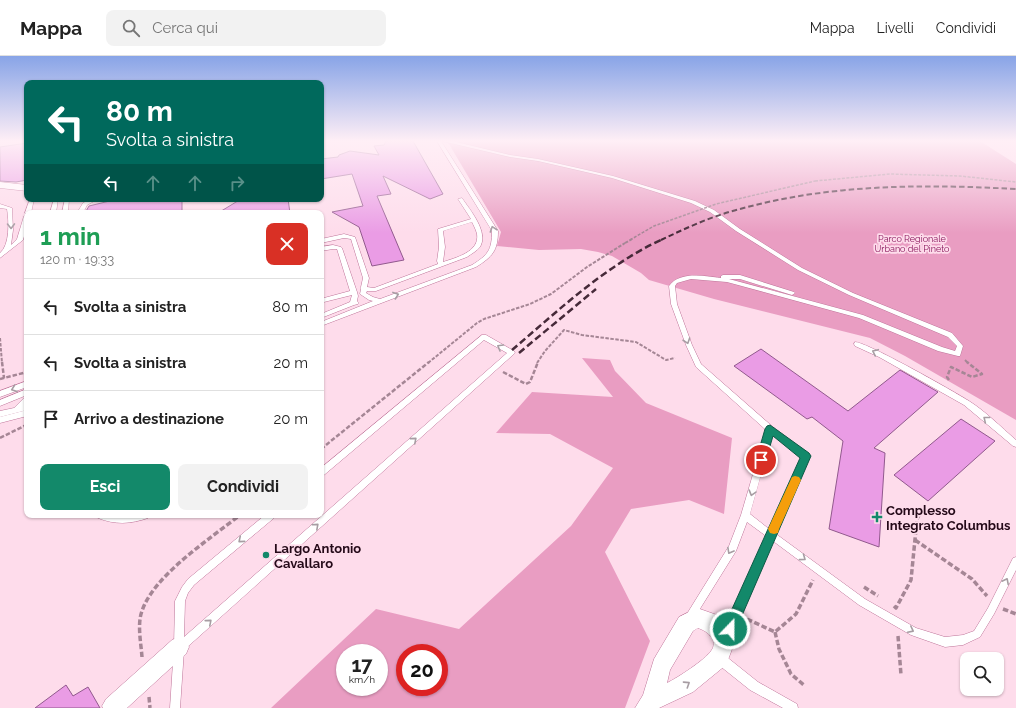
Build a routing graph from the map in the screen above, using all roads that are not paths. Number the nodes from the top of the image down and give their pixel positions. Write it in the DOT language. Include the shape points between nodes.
graph roads {
  1 [pos="457,171"];
  2 [pos="589,171"];
  3 [pos="1,185"];
  4 [pos="24,188"];
  5 [pos="460,199"];
  6 [pos="89,202"];
  7 [pos="0,206"];
  8 [pos="82,210"];
  9 [pos="474,220"];
  10 [pos="24,226"];
  11 [pos="324,240"];
  12 [pos="324,248"];
  13 [pos="5,252"];
  14 [pos="0,256"];
  15 [pos="441,265"];
  16 [pos="715,278"];
  17 [pos="362,288"];
  18 [pos="354,292"];
  19 [pos="792,293"];
  20 [pos="324,300"];
  21 [pos="381,301"];
  22 [pos="353,303"];
  23 [pos="366,306"];
  24 [pos="324,315"];
  25 [pos="324,323"];
  26 [pos="857,344"];
  27 [pos="24,385"];
  28 [pos="24,393"];
  29 [pos="0,394"];
  30 [pos="10,400"];
  31 [pos="0,403"];
  32 [pos="21,412"];
  33 [pos="0,414"];
  34 [pos="0,420"];
  35 [pos="770,429"];
  36 [pos="1016,444"];
  37 [pos="324,470"];
  38 [pos="745,515"];
  39 [pos="106,518"];
  40 [pos="131,518"];
  41 [pos="267,518"];
  42 [pos="771,535"];
  43 [pos="1016,561"];
  44 [pos="686,624"];
  45 [pos="179,647"];
  46 [pos="722,651"];
  47 [pos="649,704"];
  48 [pos="113,706"];
  49 [pos="175,708"];
  50 [pos="793,708"];
  21 -- 1 [label="lane, one-way" via="474,266 491,254 495,247 495,231"];
  2 -- 16 [label="lane" via="693,202 712,211 800,269 851,294 950,336 960,346 958,354 861,316"];
  3 -- 4 [label="street"];
  5 -- 9 [label="lane"];
  6 -- 8 [label="lane"];
  7 -- 13 [label="lane, one-way" via="9,208 12,225"];
  9 -- 15 [label="lane" via="480,235 477,247 466,256"];
  9 -- 15 [label="lane" via="440,230"];
  10 -- 13 [label="lane" via="20,240"];
  11 -- 17 [label="lane" via="344,236 353,238 366,278"];
  12 -- 18 [label="lane" via="339,248"];
  13 -- 14 [label="lane"];
  15 -- 17 [label="lane" via="374,290"];
  16 -- 19 [label="lane" via="740,277"];
  16 -- 35 [label="lane, one-way" via="691,277 675,282 672,286 674,304 698,364"];
  17 -- 21 [label="lane" via="363,294"];
  18 -- 20 [label="lane"];
  18 -- 22 [label="lane"];
  21 -- 23 [label="lane"];
  22 -- 23 [label="lane"];
  22 -- 24 [label="lane"];
  23 -- 25 [label="lane"];
  36 -- 26 [label="lane, one-way" via="957,397"];
  27 -- 29 [label="lane, one-way"];
  28 -- 30 [label="lane"];
  30 -- 31 [label="lane"];
  30 -- 32 [label="lane"];
  32 -- 33 [label="lane"];
  32 -- 34 [label="lane"];
  35 -- 38 [label="lane, one-way"];
  35 -- 42 [label="lane" via="806,456"];
  45 -- 37 [label="lane, one-way" via="512,353 484,337"];
  38 -- 42 [label="lane"];
  38 -- 44 [label="lane, one-way" via="733,548"];
  39 -- 40 [label="lane"];
  41 -- 45 [label="lane, one-way" via="199,575 185,590 179,605"];
  42 -- 43 [label="lane, one-way" via="862,602 914,632 944,642 962,640 977,634"];
  42 -- 46 [label="lane"];
  44 -- 46 [label="street" via="698,618 710,622 720,631"];
  44 -- 47 [label="street" via="662,666"];
  45 -- 48 [label="street"];
  45 -- 49 [label="lane"];
  47 -- 46 [label="street, one-way" via="686,685"];
  46 -- 50 [label="lane" via="754,686"];
}
